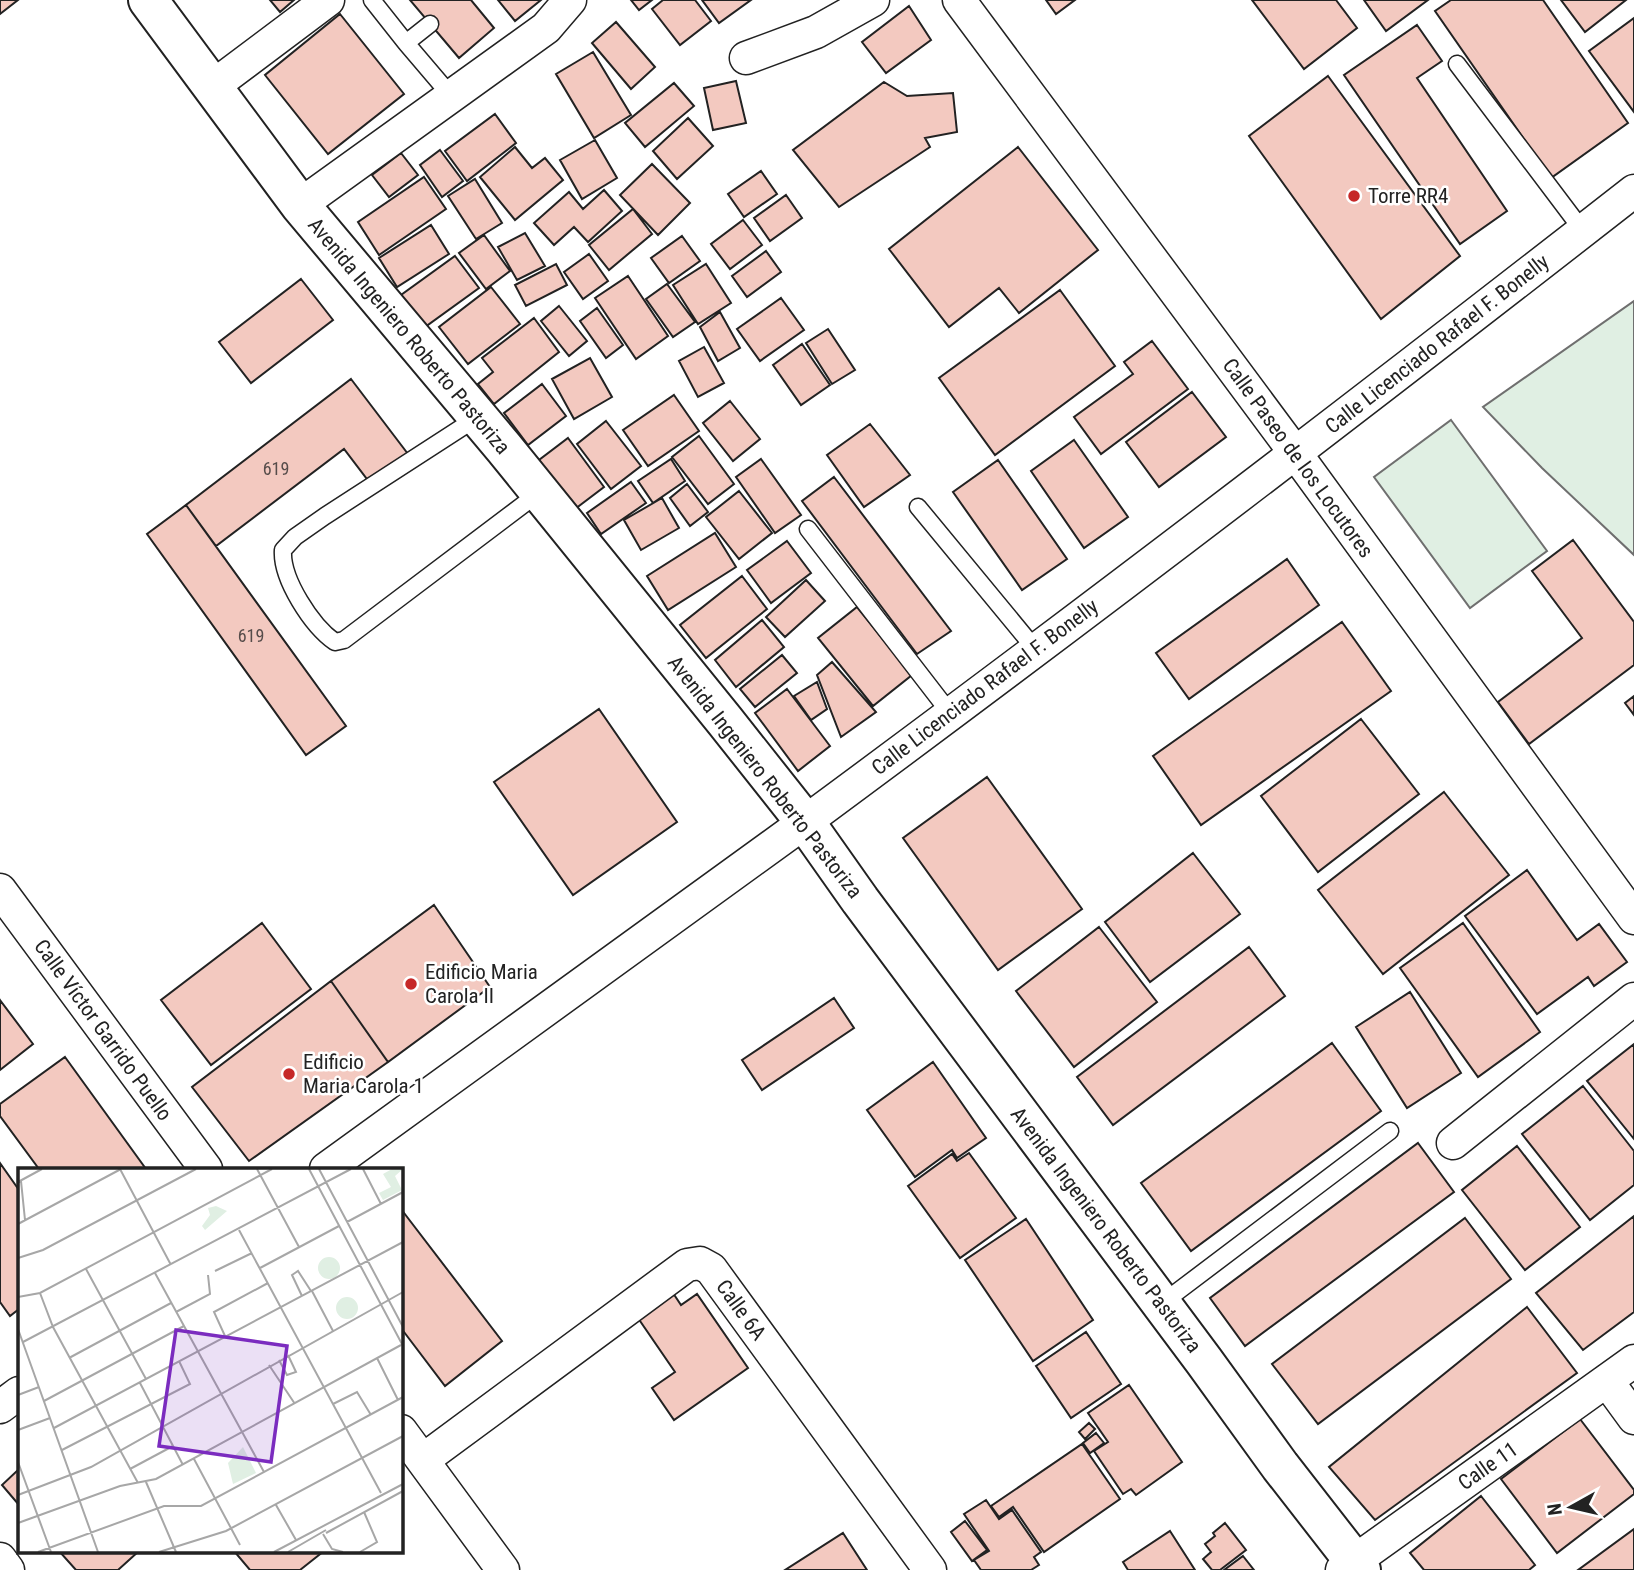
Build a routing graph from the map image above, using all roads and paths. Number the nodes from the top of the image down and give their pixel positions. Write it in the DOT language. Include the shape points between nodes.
graph roads {
  1 [pos="148,0"];
  2 [pos="328,0"];
  3 [pos="372,0"];
  4 [pos="570,0"];
  5 [pos="873,0"];
  6 [pos="959,0"];
  7 [pos="430,23"];
  8 [pos="406,43"];
  9 [pos="746,58"];
  10 [pos="1457,64"];
  11 [pos="212,88"];
  12 [pos="452,97"];
  13 [pos="1634,191"];
  14 [pos="300,205"];
  15 [pos="1583,230"];
  16 [pos="478,417"];
  17 [pos="1296,454"];
  18 [pos="540,492"];
  19 [pos="918,507"];
  20 [pos="808,529"];
  21 [pos="1036,650"];
  22 [pos="950,713"];
  23 [pos="805,822"];
  24 [pos="0,890"];
  25 [pos="1634,918"];
  26 [pos="1634,999"];
  27 [pos="1390,1130"];
  28 [pos="1453,1143"];
  29 [pos="205,1168"];
  30 [pos="327,1168"];
  31 [pos="1161,1304"];
  32 [pos="1634,1361"];
  33 [pos="1607,1381"];
  34 [pos="18,1394"];
  35 [pos="0,1407"];
  36 [pos="1634,1418"];
  37 [pos="402,1432"];
  38 [pos="423,1460"];
  39 [pos="0,1559"];
  40 [pos="1353,1567"];
  41 [pos="8,1570"];
  42 [pos="503,1570"];
  43 [pos="930,1570"];
  1 -- 11 [label="street, Avenida Ingeniero Roberto Pastoriza"];
  2 -- 11 [label="street"];
  3 -- 8 [label="lane"];
  4 -- 12 [label="street" via="546,28"];
  5 -- 9 [label="street" via="816,32"];
  6 -- 17 [label="street, Calle Paseo de los Locutores"];
  7 -- 8 [label="lane"];
  8 -- 12 [label="lane"];
  10 -- 15 [label="lane"];
  11 -- 14 [label="street, Avenida Ingeniero Roberto Pastoriza"];
  12 -- 14 [label="street"];
  13 -- 15 [label="street, Calle Licenciado Rafael F. Bonelly"];
  14 -- 16 [label="street, Avenida Ingeniero Roberto Pastoriza"];
  15 -- 17 [label="street, Calle Licenciado Rafael F. Bonelly"];
  16 -- 18 [label="street, Avenida Ingeniero Roberto Pastoriza"];
  16 -- 18 [label="lane" via="325,516 283,550 288,575 306,611 325,635 335,642 344,640"];
  17 -- 21 [label="street, Calle Licenciado Rafael F. Bonelly"];
  17 -- 25 [label="street, Calle Paseo de los Locutores"];
  18 -- 23 [label="street, Avenida Ingeniero Roberto Pastoriza"];
  19 -- 21 [label="lane"];
  20 -- 22 [label="lane"];
  21 -- 22 [label="street, Calle Licenciado Rafael F. Bonelly"];
  22 -- 23 [label="street, Calle Licenciado Rafael F. Bonelly"];
  23 -- 30 [label="street, Calle Licenciado Rafael F. Bonelly"];
  23 -- 31 [label="street, Avenida Ingeniero Roberto Pastoriza"];
  24 -- 29 [label="street, Calle Víctor Garrido Puello"];
  26 -- 28 [label="street"];
  27 -- 31 [label="lane"];
  31 -- 40 [label="street, Avenida Ingeniero Roberto Pastoriza"];
  32 -- 33 [label="street, Calle 11"];
  33 -- 36 [label="street"];
  33 -- 40 [label="street, Calle 11"];
  34 -- 35 [label="street"];
  37 -- 38 [label="street"];
  38 -- 42 [label="street"];
  38 -- 43 [label="street, Calle 6A" via="687,1265 700,1263 710,1269"];
  39 -- 41 [label="street"];
}
